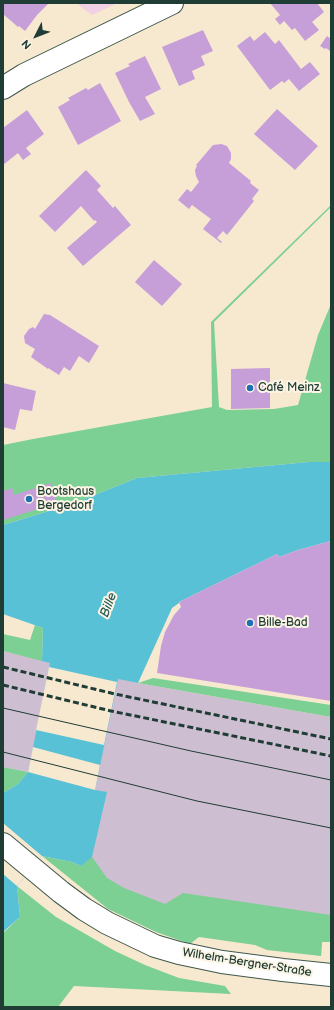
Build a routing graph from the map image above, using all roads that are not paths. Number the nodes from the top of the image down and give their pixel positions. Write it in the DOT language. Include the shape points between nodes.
graph roads {
  1 [pos="172,3"];
  2 [pos="3,88"];
  3 [pos="3,844"];
  4 [pos="331,975"];
  1 -- 2 [label="street" via="24,75"];
  3 -- 4 [label="street, Wilhelm-Bergner-Straße" via="84,909 155,946 222,962"];
}
